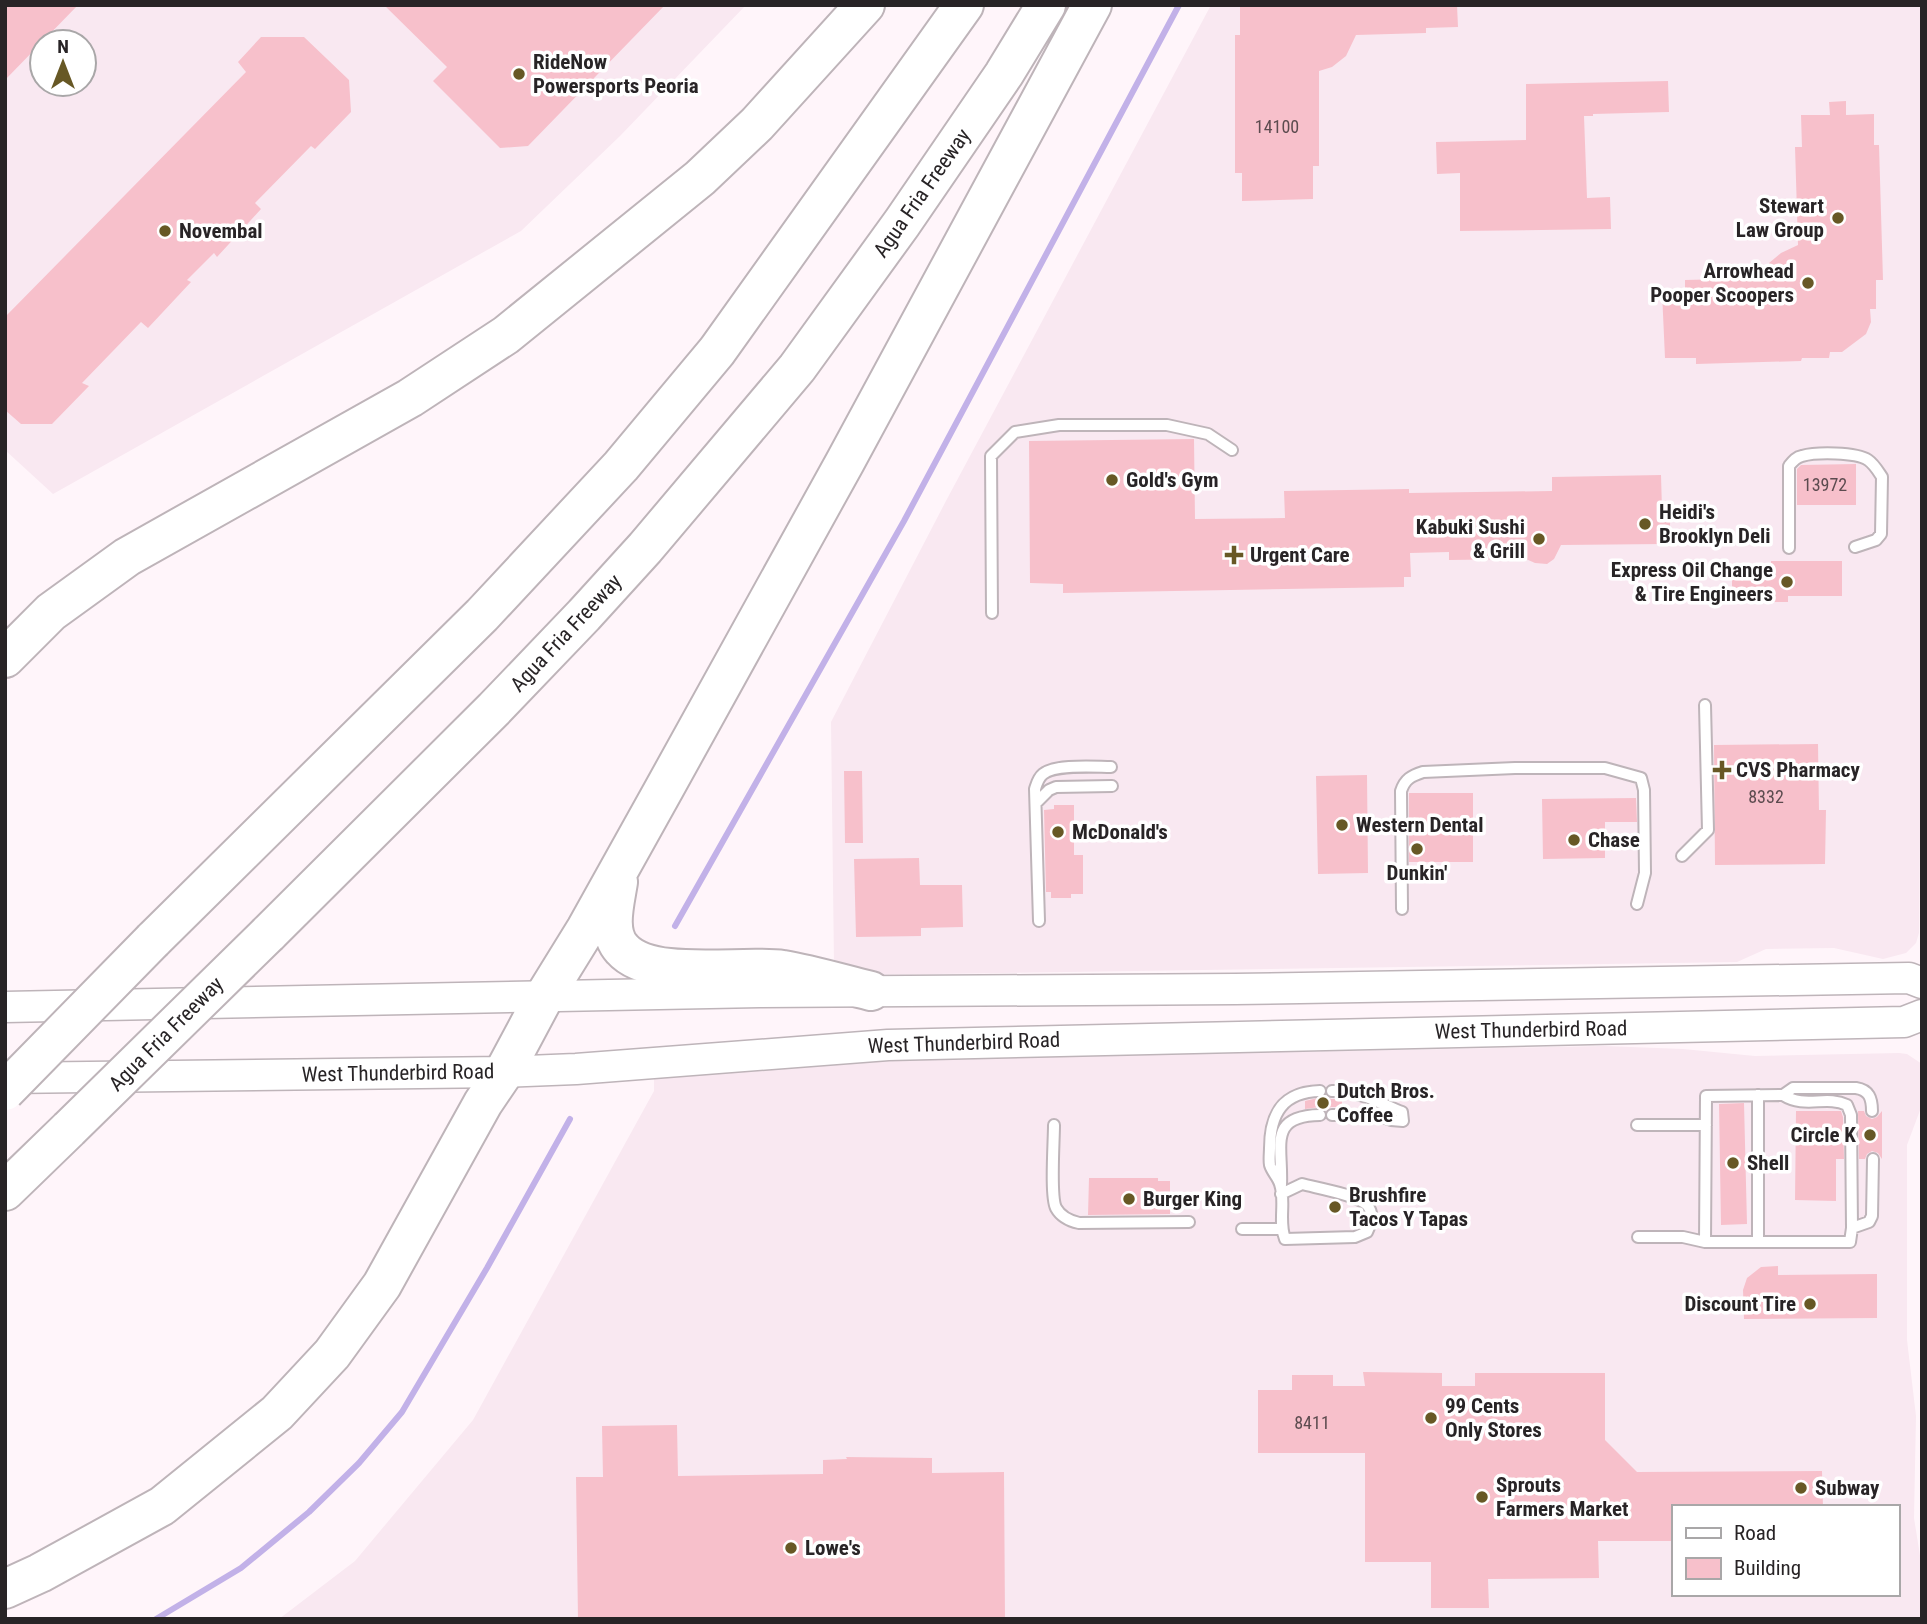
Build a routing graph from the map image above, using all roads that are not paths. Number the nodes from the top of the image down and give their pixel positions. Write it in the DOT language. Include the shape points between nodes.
graph roads {
  1 [pos="865,5"];
  2 [pos="964,5"];
  3 [pos="1046,5"];
  4 [pos="1092,5"];
  5 [pos="1232,450"];
  6 [pos="1855,547"];
  7 [pos="1789,548"];
  8 [pos="992,613"];
  9 [pos="5,658"];
  10 [pos="1706,705"];
  11 [pos="1111,767"];
  12 [pos="1112,786"];
  13 [pos="1036,803"];
  14 [pos="1682,856"];
  15 [pos="621,867"];
  16 [pos="1637,904"];
  17 [pos="1402,909"];
  18 [pos="1040,921"];
  19 [pos="1922,983"];
  20 [pos="871,991"];
  21 [pos="544,997"];
  22 [pos="5,1007"];
  23 [pos="1922,1015"];
  24 [pos="504,1072"];
  25 [pos="5,1078"];
  26 [pos="5,1091"];
  27 [pos="1758,1095"];
  28 [pos="1783,1095"];
  29 [pos="1872,1111"];
  30 [pos="1054,1125"];
  31 [pos="1637,1125"];
  32 [pos="1706,1125"];
  33 [pos="1873,1158"];
  34 [pos="1281,1189"];
  35 [pos="5,1191"];
  36 [pos="1189,1222"];
  37 [pos="1852,1228"];
  38 [pos="1242,1229"];
  39 [pos="1281,1229"];
  40 [pos="1638,1237"];
  41 [pos="1706,1242"];
  42 [pos="1758,1242"];
  43 [pos="5,1589"];
  1 -- 9 [label="highway" via="701,178 506,335 410,398 127,557 51,612"];
  2 -- 26 [label="highway, bridge" via="717,351 621,466 482,615"];
  3 -- 35 [label="highway, Agua Fria Freeway, bridge" via="1004,74 797,368 645,548 494,709"];
  4 -- 15 [label="highway"];
  5 -- 8 [label="lane" via="1208,434 1167,425 1059,425 1016,432 991,456"];
  6 -- 7 [label="lane" via="1881,534 1882,477 1867,459 1817,454 1801,456 1789,466"];
  10 -- 14 [label="lane" via="1708,830"];
  11 -- 13 [label="lane" via="1049,770 1038,779"];
  12 -- 13 [label="lane" via="1056,787"];
  13 -- 18 [label="lane"];
  15 -- 20 [label="highway" via="615,938 636,961 662,967 781,970"];
  15 -- 21 [label="highway"];
  16 -- 17 [label="lane" via="1645,873 1641,778 1605,768 1515,768 1423,772 1404,782"];
  19 -- 20 [label="main road" via="1909,978"];
  20 -- 21 [label="main road"];
  21 -- 22 [label="main road"];
  21 -- 24 [label="highway"];
  23 -- 24 [label="main road, West Thunderbird Road" via="1904,1022 888,1045"];
  24 -- 25 [label="main road, West Thunderbird Road"];
  24 -- 43 [label="highway" via="382,1284 332,1354 277,1413 162,1506"];
  27 -- 28 [label="lane"];
  27 -- 32 [label="lane" via="1706,1096"];
  27 -- 42 [label="lane"];
  28 -- 29 [label="lane" via="1793,1088 1856,1087 1870,1095"];
  28 -- 37 [label="lane" via="1794,1102 1842,1102 1850,1109"];
  30 -- 36 [label="lane" via="1054,1201 1061,1215 1079,1223"];
  31 -- 32 [label="lane"];
  32 -- 41 [label="lane"];
  33 -- 37 [label="lane" via="1872,1216 1869,1222"];
  34 -- 34 [label="lane" via="1280,1137 1297,1116 1377,1115 1403,1121 1402,1112 1347,1090 1304,1091 1295,1096 1272,1119 1270,1131 1270,1166"];
  34 -- 39 [label="lane"];
  34 -- 39 [label="lane" via="1303,1184 1366,1204 1372,1219 1367,1232 1355,1237 1285,1239"];
  37 -- 42 [label="lane" via="1850,1242"];
  38 -- 39 [label="lane"];
  40 -- 41 [label="lane"];
  41 -- 42 [label="lane"];
}
